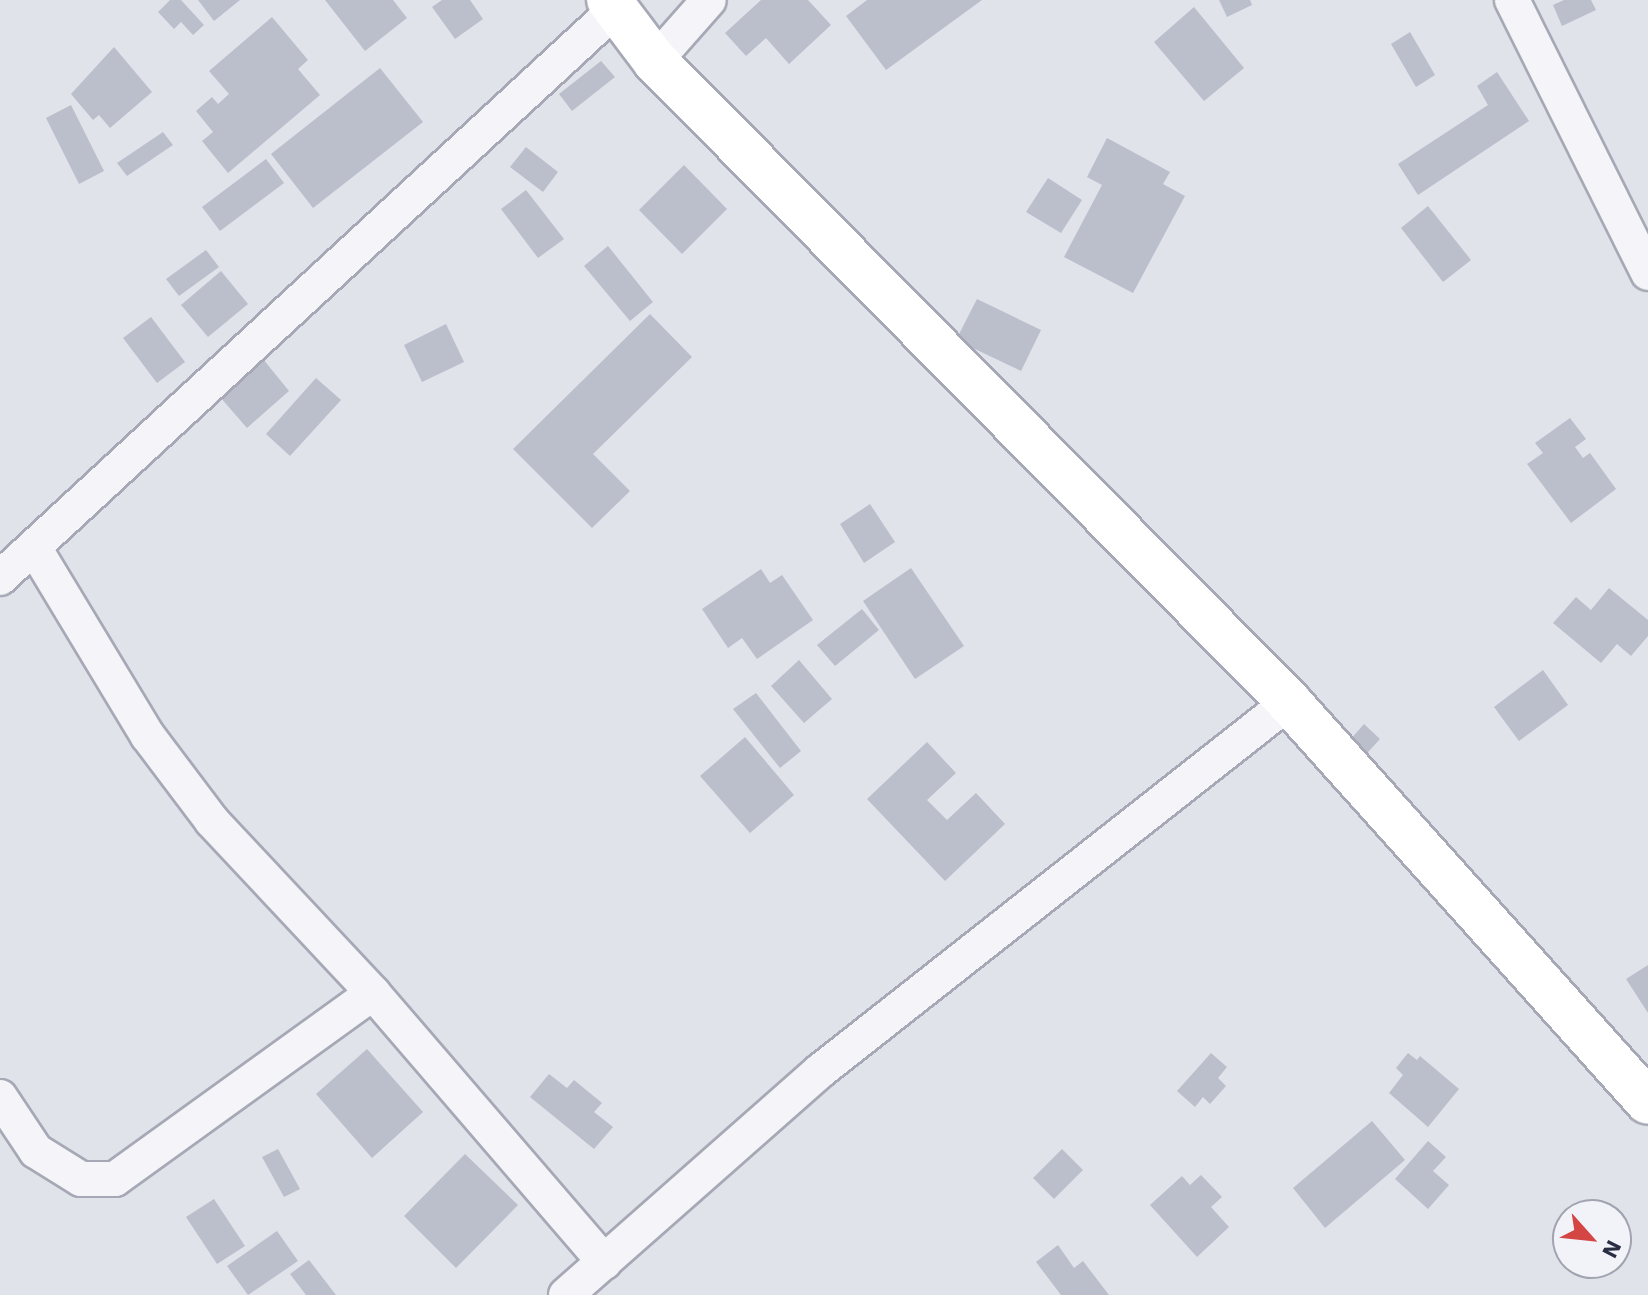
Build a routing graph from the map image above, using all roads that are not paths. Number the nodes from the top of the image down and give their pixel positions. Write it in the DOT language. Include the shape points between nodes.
graph roads {
  1 [pos="709,0"];
  2 [pos="1512,0"];
  3 [pos="613,4"];
  4 [pos="655,61"];
  5 [pos="1648,273"];
  6 [pos="35,549"];
  7 [pos="0,578"];
  8 [pos="1289,702"];
  9 [pos="373,993"];
  10 [pos="0,1097"];
  11 [pos="1648,1102"];
  12 [pos="604,1262"];
  13 [pos="566,1295"];
  1 -- 4 [label="street"];
  2 -- 5 [label="street"];
  3 -- 4 [label="street"];
  3 -- 6 [label="street"];
  4 -- 8 [label="street"];
  6 -- 7 [label="street"];
  6 -- 9 [label="street" via="148,736 212,821"];
  8 -- 11 [label="street"];
  8 -- 12 [label="street" via="820,1071"];
  9 -- 10 [label="street" via="115,1179 81,1179 36,1151"];
  9 -- 12 [label="street"];
  12 -- 13 [label="street"];
}
